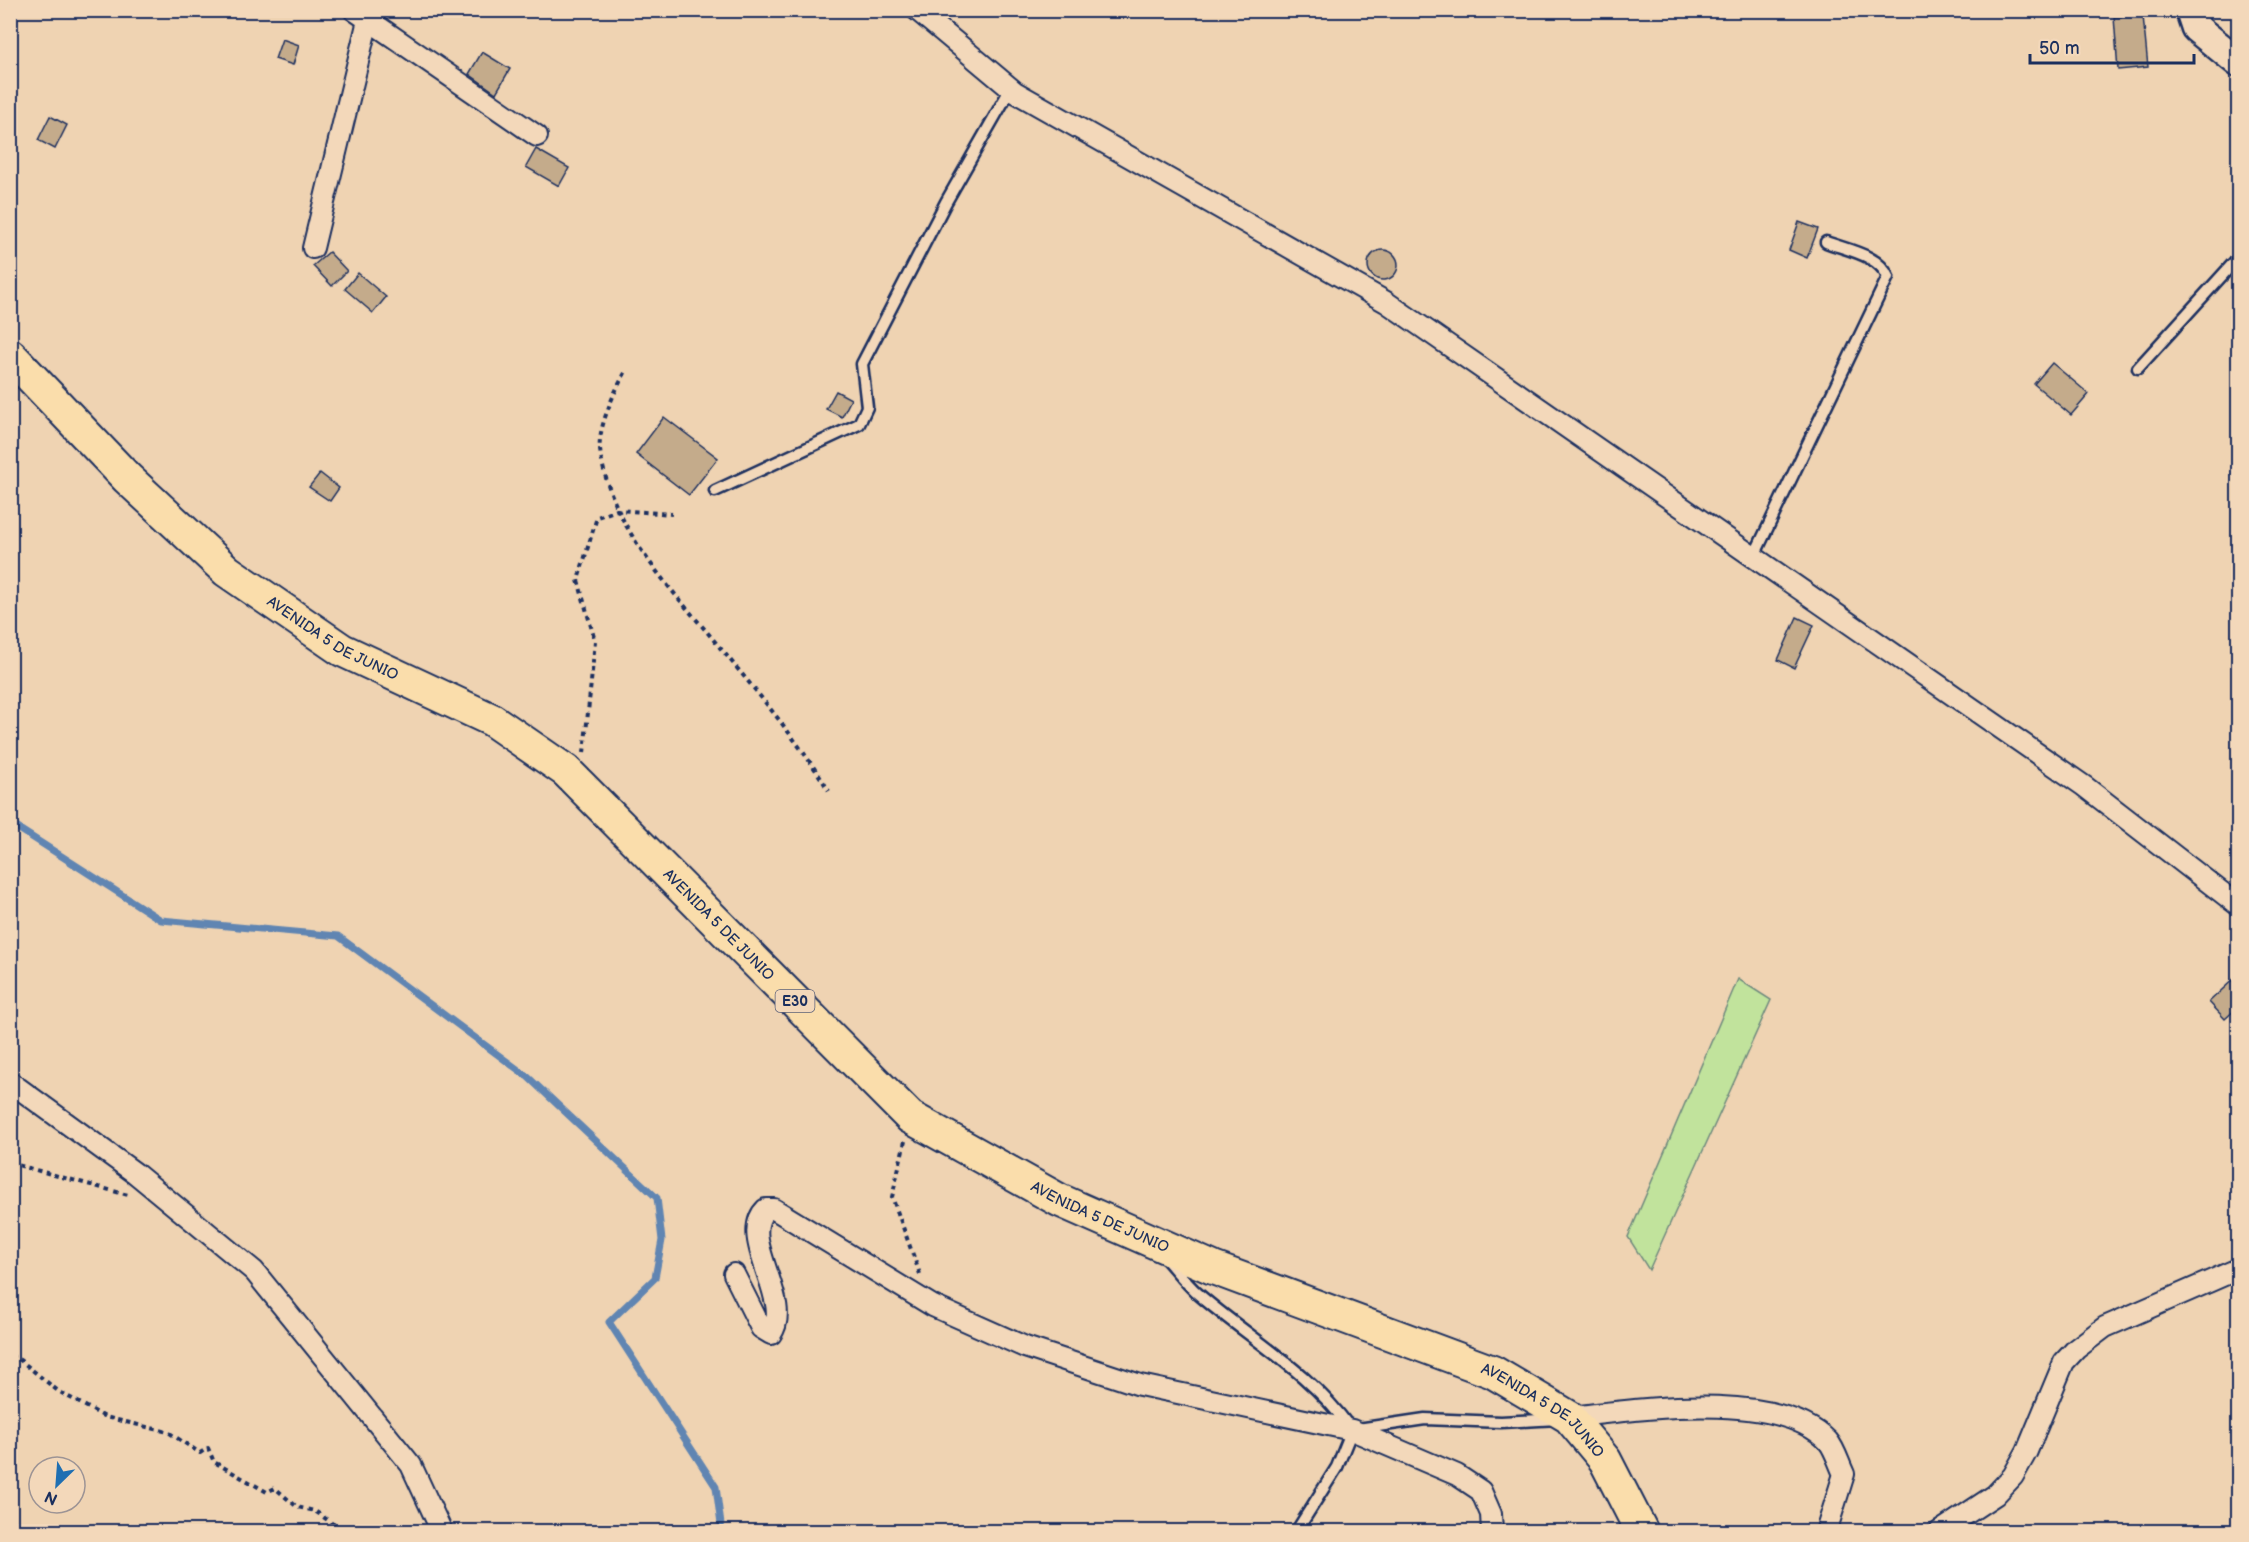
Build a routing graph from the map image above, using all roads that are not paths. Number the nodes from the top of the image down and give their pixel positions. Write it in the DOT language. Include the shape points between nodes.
graph roads {
  1 [pos="917,10"];
  2 [pos="2190,10"];
  3 [pos="366,14"];
  4 [pos="2238,62"];
  5 [pos="1011,88"];
  6 [pos="537,136"];
  7 [pos="1826,242"];
  8 [pos="313,248"];
  9 [pos="2238,258"];
  10 [pos="10,355"];
  11 [pos="2138,368"];
  12 [pos="716,491"];
  13 [pos="1754,556"];
  14 [pos="2238,905"];
  15 [pos="10,1082"];
  16 [pos="1148,1239"];
  17 [pos="2238,1269"];
  18 [pos="734,1274"];
  19 [pos="1569,1417"];
  20 [pos="1352,1430"];
  21 [pos="442,1532"];
  22 [pos="1296,1532"];
  23 [pos="1492,1532"];
  24 [pos="1641,1532"];
  25 [pos="1826,1532"];
  26 [pos="1939,1532"];
  1 -- 5 [label="street"];
  2 -- 4 [label="street" via="2196,28"];
  3 -- 6 [label="street"];
  3 -- 8 [label="street"];
  5 -- 12 [label="lane" via="946,202 862,364 867,407 859,424"];
  5 -- 13 [label="street" via="1386,303"];
  7 -- 13 [label="lane" via="1874,260 1883,266 1888,277"];
  9 -- 11 [label="lane"];
  10 -- 16 [label="main road, AVENIDA 5 DE JUNIO / E30" via="127,478 227,571 342,650 492,720 566,771 910,1117 1059,1200"];
  13 -- 14 [label="street" via="2084,786"];
  15 -- 21 [label="street" via="135,1173 254,1271 411,1465"];
  16 -- 19 [label="main road, AVENIDA 5 DE JUNIO / E30" via="1353,1322 1493,1372"];
  16 -- 20 [label="lane" via="1196,1292 1329,1399"];
  17 -- 26 [label="street" via="2105,1328 2076,1348 2064,1362 2013,1476 1995,1495"];
  18 -- 20 [label="street" via="761,1328 771,1334 777,1304 761,1256 758,1221 766,1209 774,1209 933,1305 1025,1347 1140,1384"];
  19 -- 20 [label="lane" via="1546,1422 1425,1419"];
  19 -- 24 [label="main road, AVENIDA 5 DE JUNIO / E30" via="1605,1460"];
  19 -- 25 [label="street" via="1678,1406 1754,1408 1796,1420 1828,1441 1844,1474"];
  20 -- 22 [label="lane" via="1337,1467"];
  20 -- 23 [label="street" via="1457,1475 1481,1491 1491,1514"];
}
